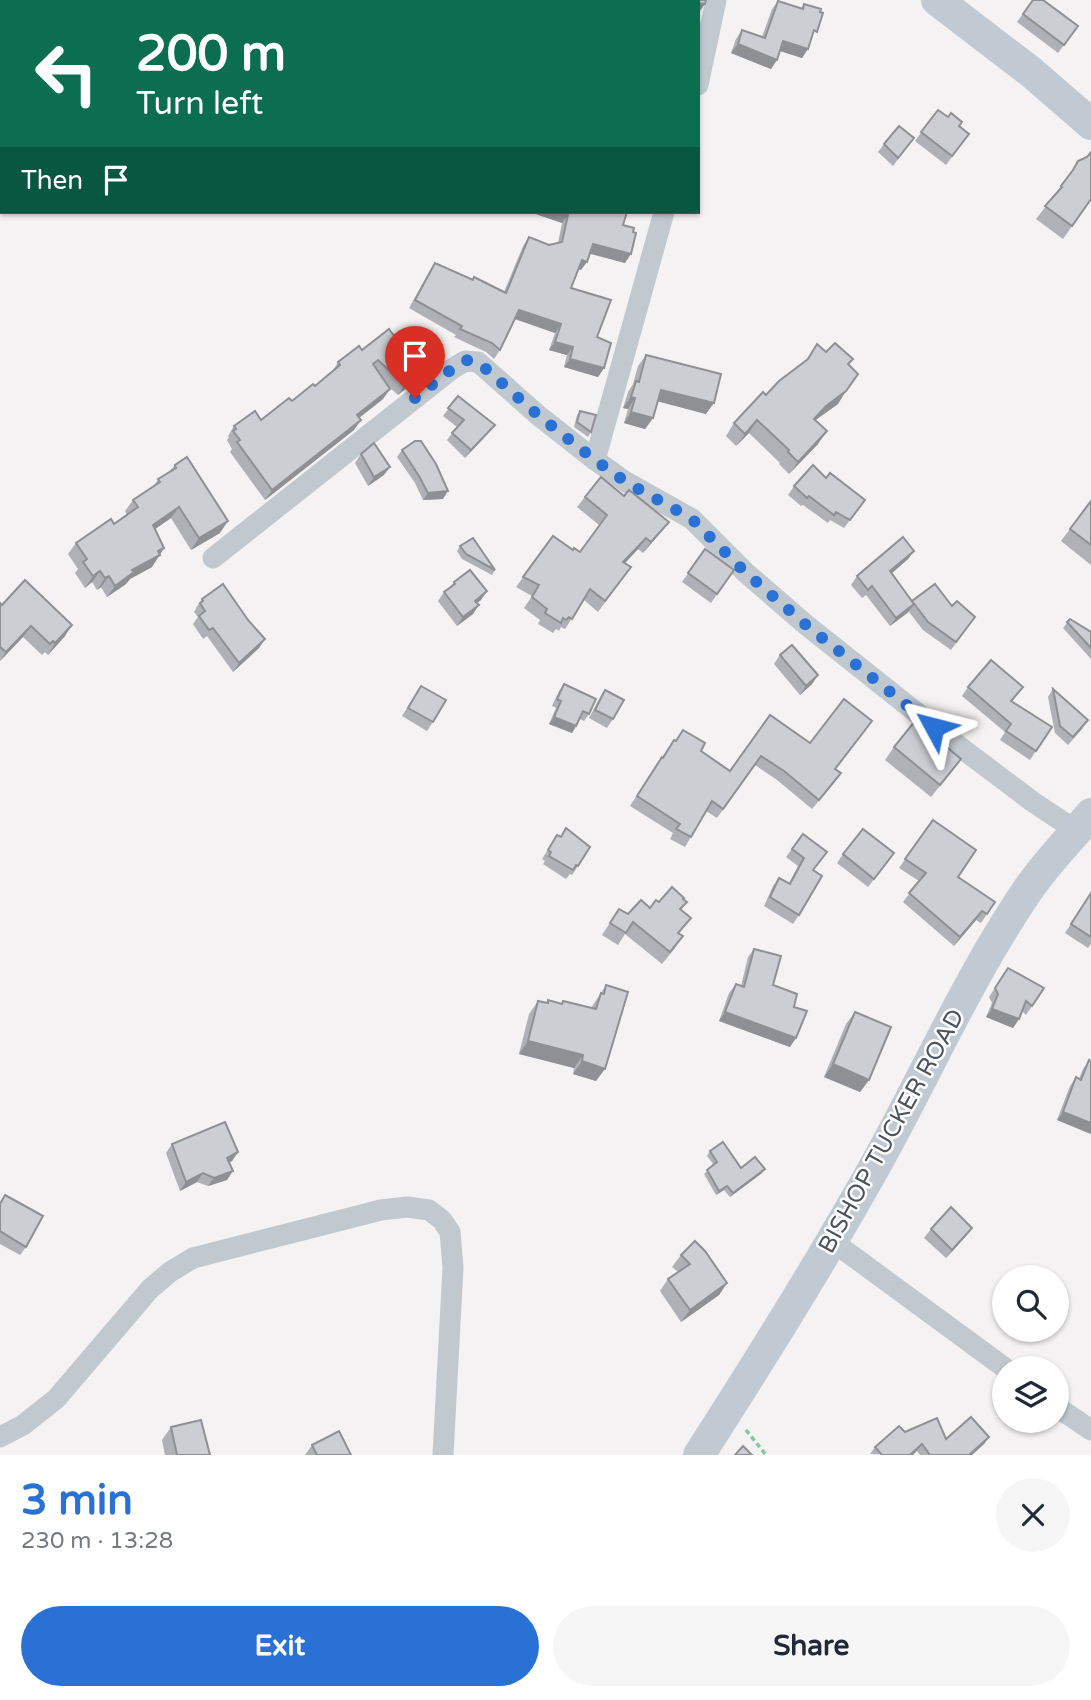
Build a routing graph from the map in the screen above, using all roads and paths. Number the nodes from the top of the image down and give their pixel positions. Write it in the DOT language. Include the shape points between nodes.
graph roads {
  1 [pos="716,0"];
  2 [pos="937,0"];
  3 [pos="700,76"];
  4 [pos="1087,113"];
  5 [pos="663,214"];
  6 [pos="595,460"];
  7 [pos="212,558"];
  8 [pos="1084,822"];
  9 [pos="832,1241"];
  10 [pos="992,1358"];
  11 [pos="729,1409"];
  12 [pos="1069,1414"];
  13 [pos="1091,1430"];
  14 [pos="0,1437"];
  15 [pos="443,1455"];
  16 [pos="699,1455"];
  17 [pos="766,1455"];
  1 -- 3 [label="street"];
  2 -- 4 [label="main road"];
  5 -- 6 [label="street"];
  6 -- 7 [label="street" via="484,366 466,360"];
  6 -- 8 [label="street" via="692,519 805,624 1033,802"];
  8 -- 9 [label="main road, BISHOP TUCKER ROAD" via="1028,889 993,944"];
  9 -- 10 [label="street"];
  9 -- 11 [label="main road, BISHOP TUCKER ROAD"];
  11 -- 16 [label="main road, BISHOP TUCKER ROAD"];
  11 -- 17 [label="path"];
  12 -- 13 [label="street"];
  14 -- 15 [label="street" via="56,1399 150,1289 192,1258 407,1207 429,1210 450,1232 453,1267"];
}
